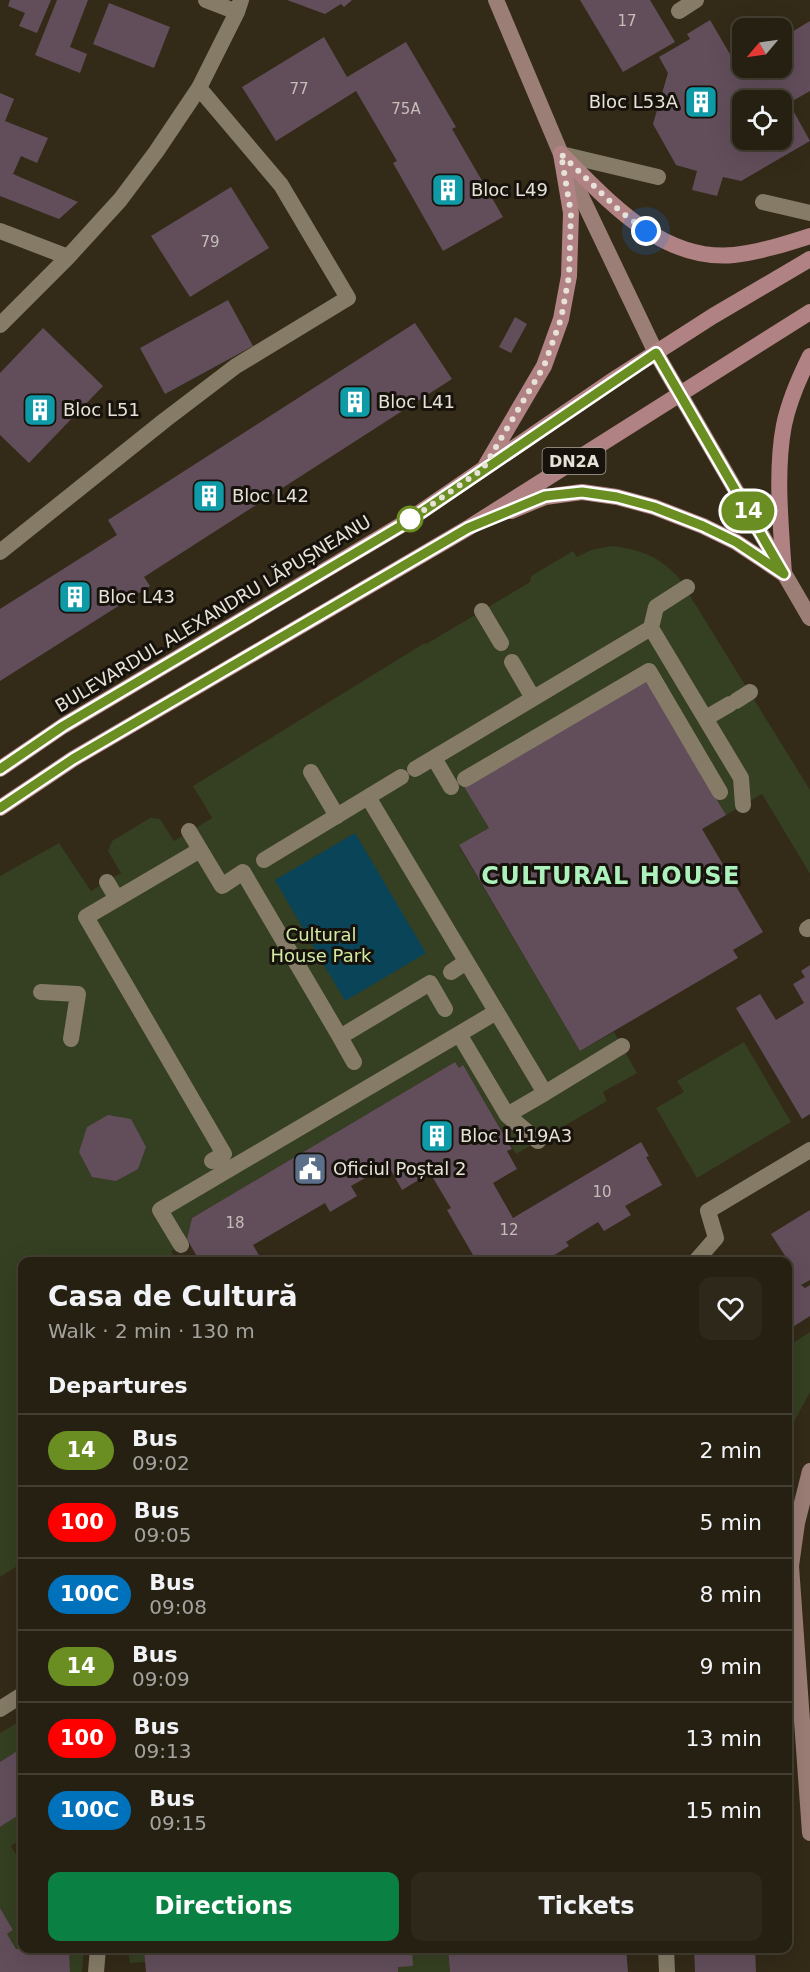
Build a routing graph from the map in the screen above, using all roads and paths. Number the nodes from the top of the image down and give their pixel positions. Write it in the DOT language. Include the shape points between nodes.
graph roads {
  1 [pos="206,0"];
  2 [pos="496,0"];
  3 [pos="696,0"];
  4 [pos="239,6"];
  5 [pos="679,11"];
  6 [pos="199,88"];
  7 [pos="561,154"];
  8 [pos="658,177"];
  9 [pos="763,202"];
  10 [pos="810,213"];
  11 [pos="0,231"];
  12 [pos="810,236"];
  13 [pos="68,257"];
  14 [pos="810,259"];
  15 [pos="810,312"];
  16 [pos="0,325"];
  17 [pos="656,353"];
  18 [pos="810,356"];
  19 [pos="680,394"];
  20 [pos="483,469"];
  21 [pos="468,528"];
  22 [pos="0,552"];
  23 [pos="784,574"];
  24 [pos="687,587"];
  25 [pos="482,611"];
  26 [pos="810,618"];
  27 [pos="651,628"];
  28 [pos="501,643"];
  29 [pos="512,662"];
  30 [pos="533,698"];
  31 [pos="739,699"];
  32 [pos="706,718"];
  33 [pos="434,758"];
  34 [pos="0,769"];
  35 [pos="311,772"];
  36 [pos="720,792"];
  37 [pos="368,797"];
  38 [pos="743,805"];
  39 [pos="0,808"];
  40 [pos="337,816"];
  41 [pos="189,831"];
  42 [pos="200,850"];
  43 [pos="264,860"];
  44 [pos="107,882"];
  45 [pos="117,899"];
  46 [pos="466,962"];
  47 [pos="451,972"];
  48 [pos="96,983"];
  49 [pos="41,992"];
  50 [pos="445,1009"];
  51 [pos="496,1012"];
  52 [pos="459,1034"];
  53 [pos="340,1037"];
  54 [pos="71,1039"];
  55 [pos="622,1046"];
  56 [pos="354,1062"];
  57 [pos="545,1093"];
  58 [pos="507,1115"];
  59 [pos="538,1141"];
  60 [pos="810,1150"];
  61 [pos="212,1161"];
  62 [pos="181,1245"];
  63 [pos="699,1257"];
  64 [pos="810,1471"];
  65 [pos="792,1548"];
  66 [pos="792,1602"];
  67 [pos="18,1698"];
  68 [pos="0,1709"];
  69 [pos="810,1833"];
  70 [pos="98,1953"];
  71 [pos="666,1953"];
  72 [pos="96,1972"];
  73 [pos="668,1972"];
  1 -- 4 [label="street"];
  2 -- 7 [label="main road"];
  3 -- 5 [label="street"];
  4 -- 6 [label="street"];
  6 -- 13 [label="street" via="120,200"];
  6 -- 22 [label="street" via="281,185 348,298 236,366"];
  7 -- 8 [label="street"];
  7 -- 12 [label="main road" via="620,211 646,231 684,250 731,255"];
  7 -- 17 [label="main road"];
  7 -- 20 [label="main road" via="571,213 569,276 561,319 544,366"];
  9 -- 10 [label="street"];
  11 -- 13 [label="street"];
  13 -- 16 [label="street"];
  14 -- 17 [label="main road, DN2A"];
  15 -- 19 [label="main road, DN2A"];
  17 -- 19 [label="main road"];
  17 -- 20 [label="main road, BULEVARDUL ALEXANDRU LĂPUȘNEANU / DN2A"];
  18 -- 23 [label="main road" via="796,384 784,426 780,509"];
  19 -- 21 [label="main road, DN2A"];
  19 -- 23 [label="main road"];
  20 -- 34 [label="main road, BULEVARDUL ALEXANDRU LĂPUȘNEANU / DN2A" via="404,524 63,726"];
  21 -- 23 [label="main road" via="545,496 582,492 617,497 694,522 736,542"];
  21 -- 39 [label="main road, DN2A" via="73,759"];
  23 -- 26 [label="main road"];
  24 -- 27 [label="street" via="656,607"];
  25 -- 28 [label="street"];
  27 -- 30 [label="street"];
  27 -- 32 [label="street"];
  29 -- 30 [label="street"];
  30 -- 33 [label="street"];
  31 -- 32 [label="street"];
  32 -- 38 [label="street" via="741,778"];
  33 -- 36 [label="street" via="458,783 649,671"];
  33 -- 37 [label="street"];
  35 -- 40 [label="street"];
  37 -- 40 [label="street"];
  37 -- 46 [label="street"];
  40 -- 43 [label="street"];
  41 -- 42 [label="street"];
  42 -- 45 [label="street"];
  42 -- 53 [label="street" via="222,886 243,873"];
  44 -- 45 [label="street"];
  45 -- 48 [label="street" via="86,917"];
  46 -- 47 [label="street"];
  46 -- 51 [label="street"];
  48 -- 49 [label="street"];
  48 -- 54 [label="street"];
  48 -- 61 [label="street" via="224,1154"];
  50 -- 53 [label="street" via="430,984"];
  51 -- 52 [label="street"];
  51 -- 57 [label="street"];
  52 -- 58 [label="street"];
  52 -- 62 [label="street" via="160,1210"];
  53 -- 56 [label="street"];
  55 -- 57 [label="street"];
  57 -- 58 [label="street"];
  58 -- 59 [label="street"];
  60 -- 63 [label="street" via="708,1211 716,1238"];
  64 -- 65 [label="main road"];
  66 -- 69 [label="main road"];
  67 -- 68 [label="street"];
  70 -- 72 [label="street"];
  71 -- 73 [label="street"];
}
